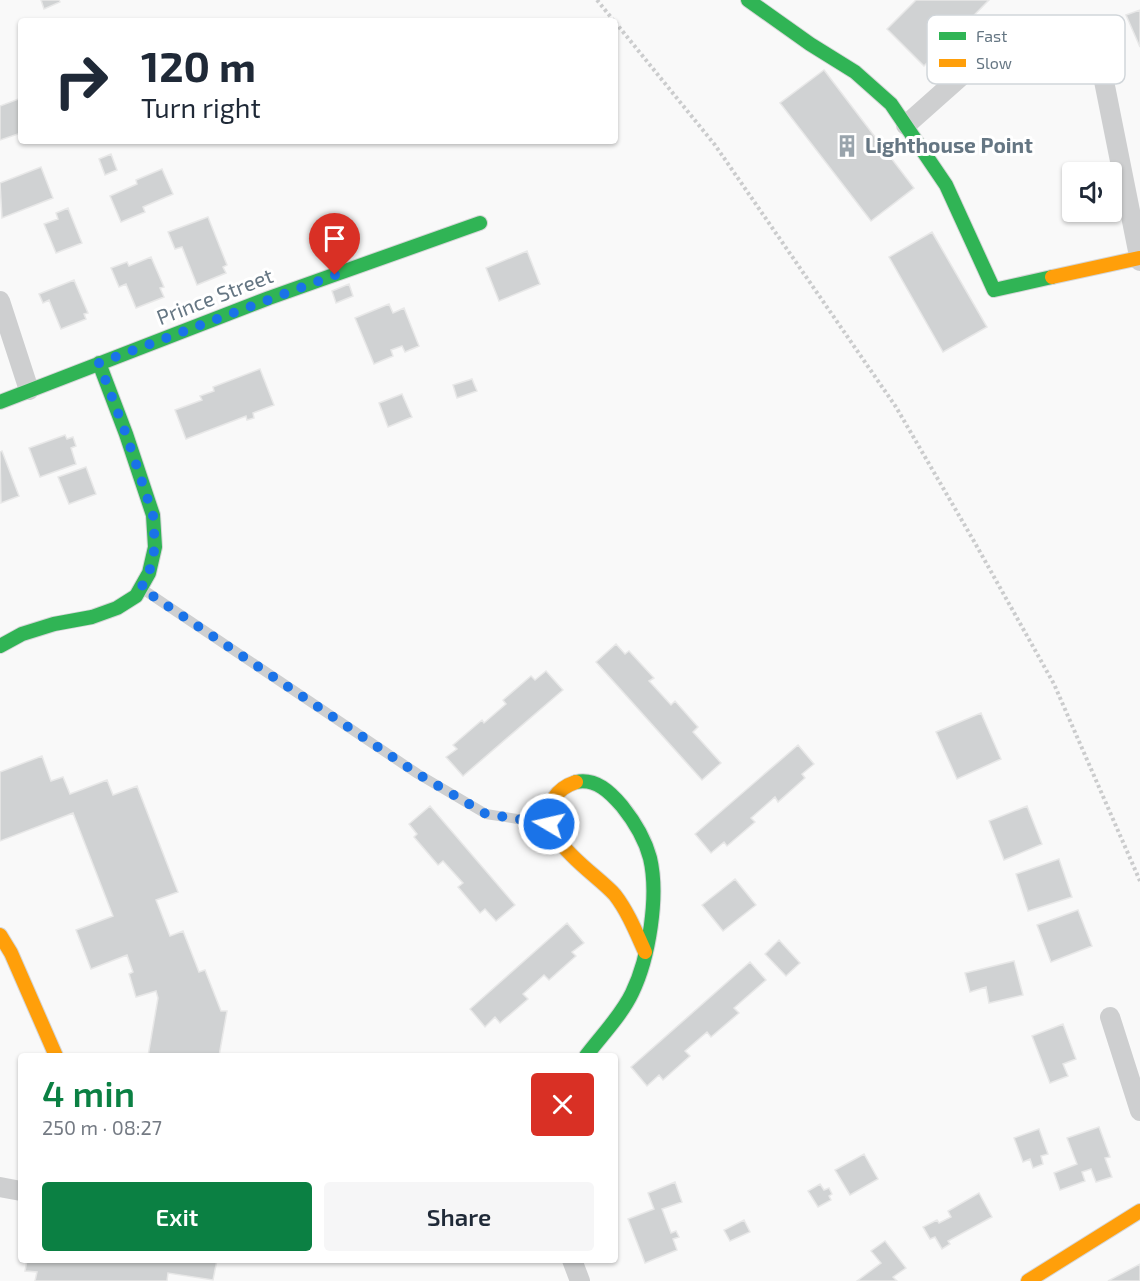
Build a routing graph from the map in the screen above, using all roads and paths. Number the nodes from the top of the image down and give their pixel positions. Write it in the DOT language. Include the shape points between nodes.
graph roads {
  1 [pos="597,0"];
  2 [pos="748,0"];
  3 [pos="612,18"];
  4 [pos="618,26"];
  5 [pos="952,84"];
  6 [pos="1105,84"];
  7 [pos="906,125"];
  8 [pos="480,223"];
  9 [pos="1140,260"];
  10 [pos="0,301"];
  11 [pos="99,363"];
  12 [pos="29,390"];
  13 [pos="0,402"];
  14 [pos="141,588"];
  15 [pos="0,646"];
  16 [pos="549,824"];
  17 [pos="1140,881"];
  18 [pos="0,935"];
  19 [pos="645,952"];
  20 [pos="1110,1017"];
  21 [pos="55,1053"];
  22 [pos="588,1053"];
  23 [pos="1140,1111"];
  24 [pos="0,1187"];
  25 [pos="18,1190"];
  26 [pos="1140,1211"];
  27 [pos="573,1263"];
  28 [pos="580,1281"];
  29 [pos="1028,1281"];
  1 -- 3 [label="path"];
  2 -- 7 [label="street" via="855,72 891,104"];
  4 -- 17 [label="path" via="715,145 896,407 1054,684"];
  5 -- 7 [label="street"];
  6 -- 9 [label="street"];
  7 -- 9 [label="street" via="946,185 994,290"];
  8 -- 11 [label="street, Prince Street"];
  10 -- 12 [label="street"];
  11 -- 12 [label="street, Prince Street"];
  11 -- 14 [label="street" via="153,515 155,547"];
  12 -- 13 [label="street, Prince Street"];
  14 -- 15 [label="street" via="117,608 22,634"];
  14 -- 16 [label="lane" via="454,796 486,814"];
  16 -- 19 [label="street" via="578,861 616,899 630,918"];
  16 -- 19 [label="street" via="553,800 560,790 577,780 599,784 622,806 650,860 652,898"];
  18 -- 21 [label="street"];
  19 -- 22 [label="street" via="632,993"];
  20 -- 23 [label="street"];
  24 -- 25 [label="street"];
  26 -- 29 [label="street"];
  27 -- 28 [label="street"];
}
